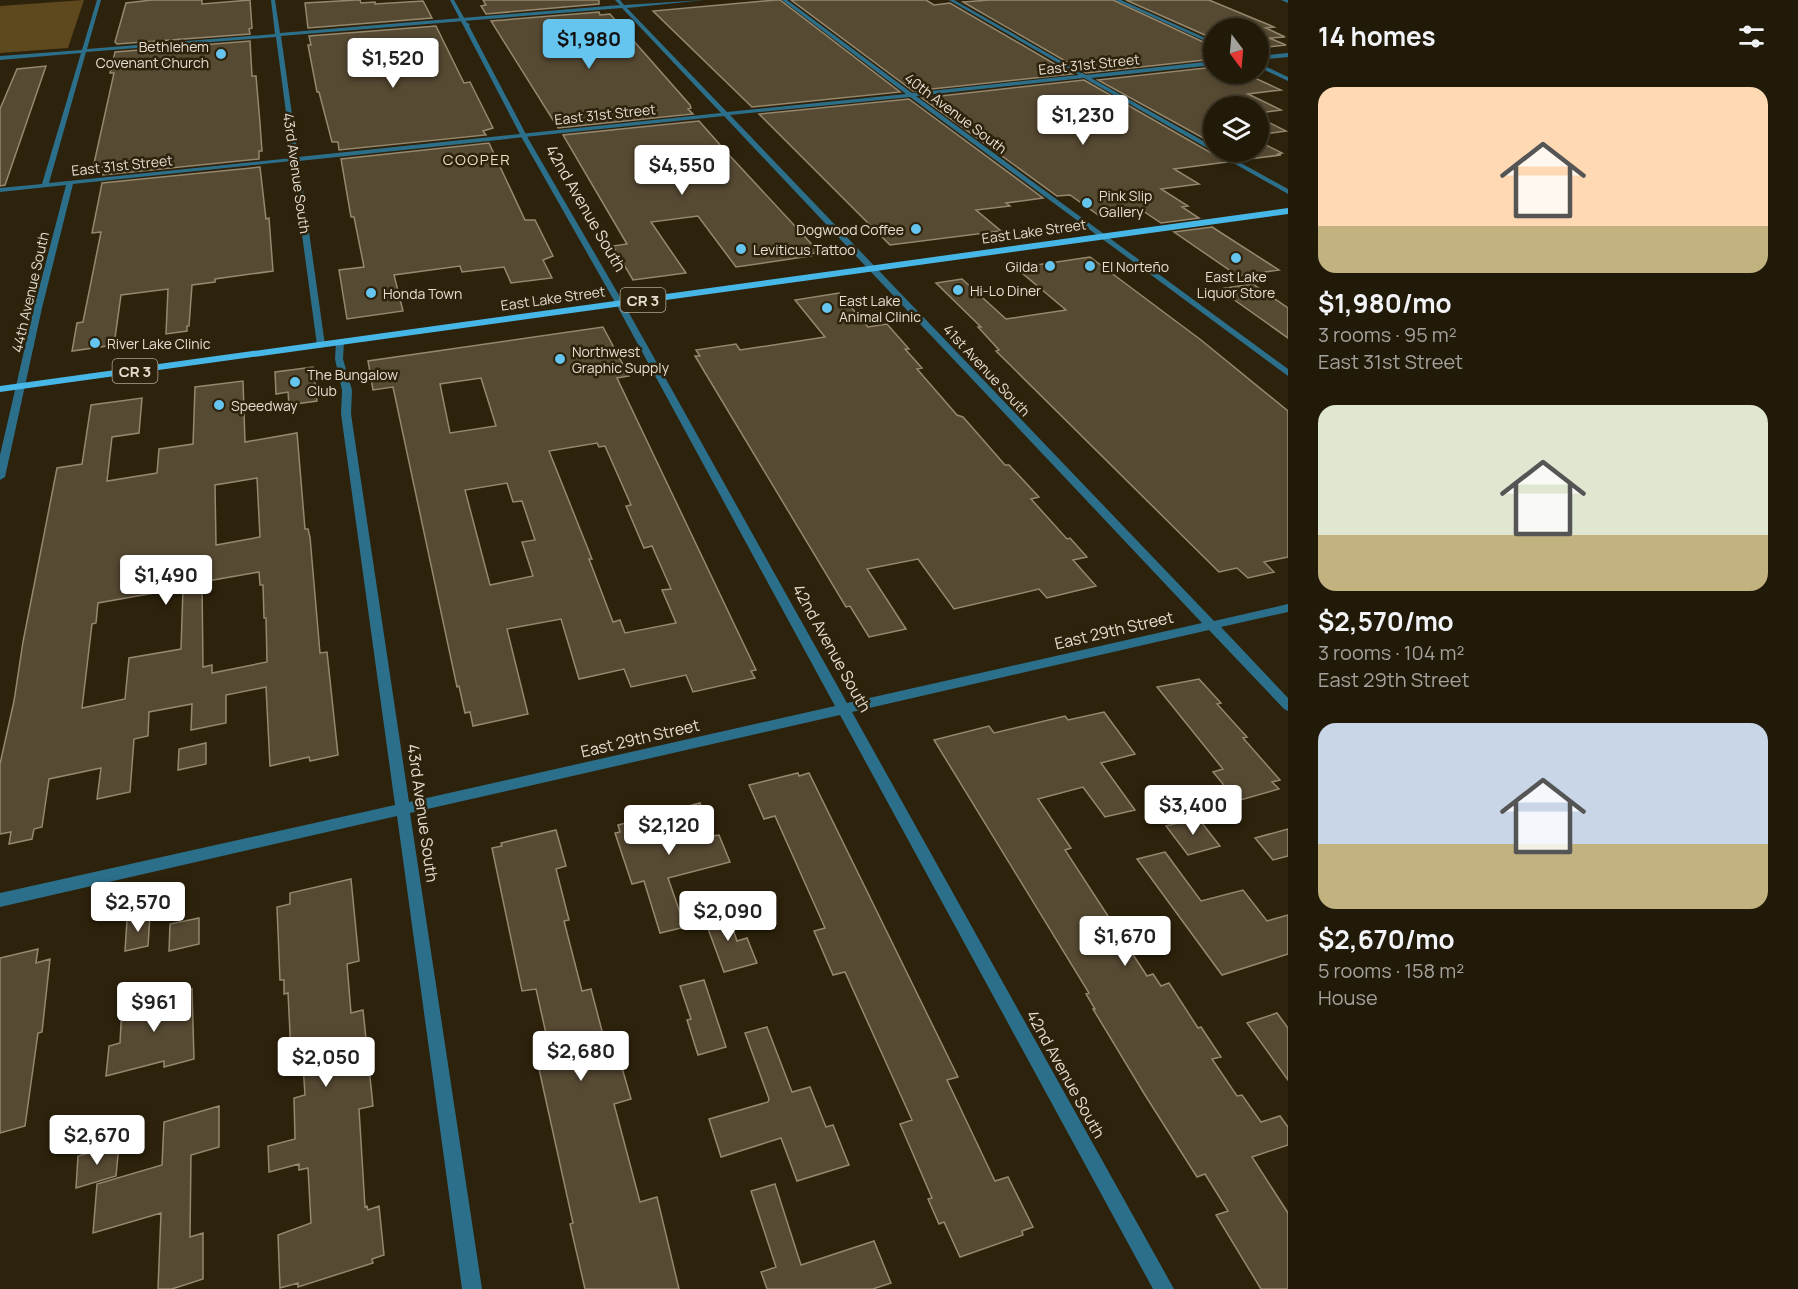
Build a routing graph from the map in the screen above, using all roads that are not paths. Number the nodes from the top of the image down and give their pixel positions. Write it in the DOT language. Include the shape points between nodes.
graph roads {
  1 [pos="99,0"];
  2 [pos="273,0"];
  3 [pos="452,0"];
  4 [pos="617,0"];
  5 [pos="703,0"];
  6 [pos="784,0"];
  7 [pos="951,0"];
  8 [pos="1117,0"];
  9 [pos="1283,0"];
  10 [pos="1288,2"];
  11 [pos="623,7"];
  12 [pos="465,23"];
  13 [pos="277,36"];
  14 [pos="1203,39"];
  15 [pos="84,51"];
  16 [pos="1288,55"];
  17 [pos="1269,57"];
  18 [pos="0,58"];
  19 [pos="1203,64"];
  20 [pos="1269,70"];
  21 [pos="1085,76"];
  22 [pos="1288,79"];
  23 [pos="912,94"];
  24 [pos="725,114"];
  25 [pos="524,134"];
  26 [pos="1203,144"];
  27 [pos="295,159"];
  28 [pos="1235,162"];
  29 [pos="70,182"];
  30 [pos="45,185"];
  31 [pos="0,190"];
  32 [pos="1288,192"];
  33 [pos="1288,211"];
  34 [pos="1104,237"];
  35 [pos="872,268"];
  36 [pos="620,303"];
  37 [pos="340,342"];
  38 [pos="321,345"];
  39 [pos="1288,373"];
  40 [pos="22,386"];
  41 [pos="0,389"];
  42 [pos="0,477"];
  43 [pos="1288,608"];
  44 [pos="1211,626"];
  45 [pos="1288,706"];
  46 [pos="845,708"];
  47 [pos="404,808"];
  48 [pos="0,900"];
  49 [pos="472,1289"];
  50 [pos="1164,1289"];
  1 -- 15 [label="street"];
  2 -- 13 [label="street, 43rd Avenue South"];
  3 -- 12 [label="street, 42nd Avenue South"];
  4 -- 11 [label="street, 41st Avenue South"];
  5 -- 11 [label="street"];
  6 -- 23 [label="street, 40th Avenue South"];
  7 -- 21 [label="street"];
  8 -- 14 [label="street"];
  9 -- 10 [label="street"];
  11 -- 12 [label="street"];
  11 -- 24 [label="street, 41st Avenue South"];
  12 -- 13 [label="street"];
  12 -- 25 [label="street, 42nd Avenue South"];
  13 -- 15 [label="street"];
  13 -- 27 [label="street, 43rd Avenue South"];
  15 -- 18 [label="street"];
  15 -- 30 [label="street"];
  16 -- 17 [label="street"];
  19 -- 21 [label="street, East 31st Street"];
  20 -- 22 [label="street"];
  21 -- 23 [label="street, East 31st Street"];
  21 -- 26 [label="street"];
  23 -- 24 [label="street, East 31st Street"];
  23 -- 34 [label="street, 40th Avenue South"];
  24 -- 25 [label="street, East 31st Street"];
  24 -- 35 [label="street, 41st Avenue South"];
  25 -- 27 [label="street, East 31st Street"];
  25 -- 36 [label="street, 42nd Avenue South"];
  27 -- 29 [label="street, East 31st Street"];
  27 -- 38 [label="street, 43rd Avenue South"];
  28 -- 32 [label="street"];
  29 -- 30 [label="street, East 31st Street"];
  29 -- 40 [label="street, 44th Avenue South"];
  30 -- 31 [label="street, East 31st Street"];
  33 -- 34 [label="main road, East Lake Street / CR 3"];
  34 -- 35 [label="main road, East Lake Street / CR 3"];
  34 -- 39 [label="street, 40th Avenue South"];
  35 -- 36 [label="main road, East Lake Street / CR 3"];
  35 -- 44 [label="street, 41st Avenue South"];
  36 -- 37 [label="main road, East Lake Street / CR 3"];
  36 -- 46 [label="street, 42nd Avenue South"];
  37 -- 38 [label="main road, East Lake Street / CR 3"];
  37 -- 47 [label="street, 43rd Avenue South" via="346,414"];
  38 -- 40 [label="main road, East Lake Street / CR 3"];
  40 -- 41 [label="main road, East Lake Street / CR 3"];
  40 -- 42 [label="street, 44th Avenue South"];
  43 -- 44 [label="street, East 29th Street"];
  44 -- 45 [label="street, 41st Avenue South"];
  44 -- 46 [label="street, East 29th Street"];
  46 -- 47 [label="street, East 29th Street"];
  46 -- 50 [label="street, 42nd Avenue South"];
  47 -- 48 [label="street, East 29th Street"];
  47 -- 49 [label="street, 43rd Avenue South"];
}
